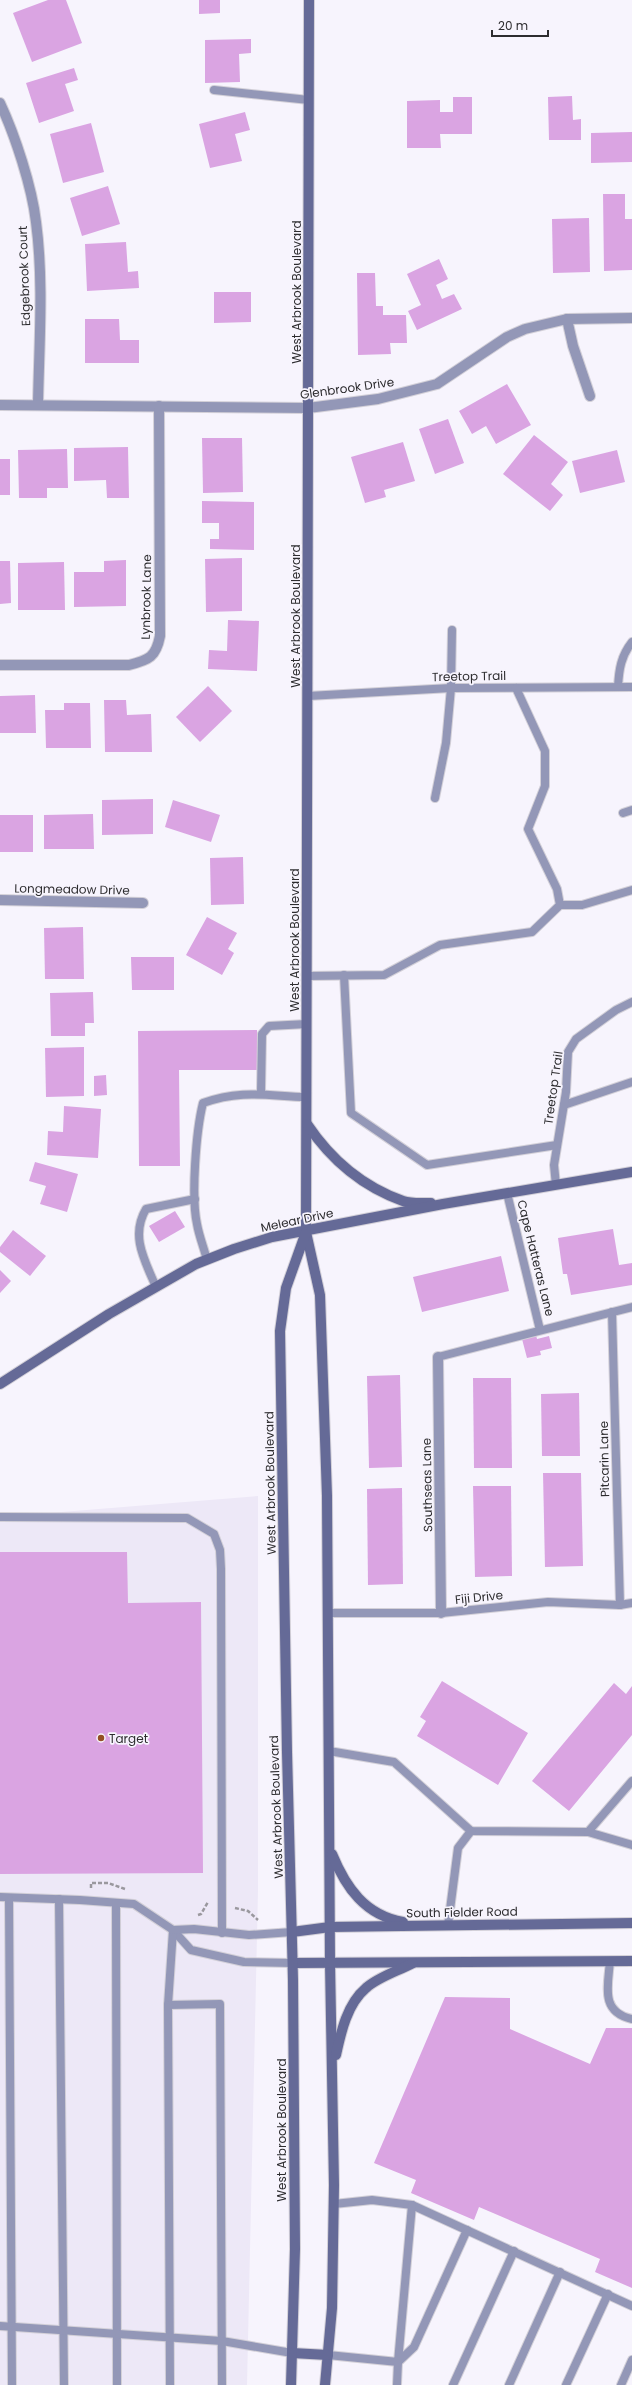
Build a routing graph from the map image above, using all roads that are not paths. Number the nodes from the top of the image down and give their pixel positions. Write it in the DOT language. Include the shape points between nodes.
graph roads {
  1 [pos="310,0"];
  2 [pos="214,90"];
  3 [pos="309,100"];
  4 [pos="0,103"];
  5 [pos="632,318"];
  6 [pos="567,319"];
  7 [pos="590,396"];
  8 [pos="0,405"];
  9 [pos="38,405"];
  10 [pos="159,406"];
  11 [pos="308,408"];
  12 [pos="452,630"];
  13 [pos="632,642"];
  14 [pos="0,665"];
  15 [pos="618,687"];
  16 [pos="632,687"];
  17 [pos="451,688"];
  18 [pos="516,688"];
  19 [pos="308,696"];
  20 [pos="435,798"];
  21 [pos="632,810"];
  22 [pos="623,813"];
  23 [pos="632,890"];
  24 [pos="0,900"];
  25 [pos="143,903"];
  26 [pos="560,905"];
  27 [pos="344,975"];
  28 [pos="307,976"];
  29 [pos="632,1002"];
  30 [pos="307,1024"];
  31 [pos="632,1082"];
  32 [pos="261,1093"];
  33 [pos="306,1097"];
  34 [pos="564,1105"];
  35 [pos="306,1123"];
  36 [pos="557,1145"];
  37 [pos="632,1172"];
  38 [pos="556,1185"];
  39 [pos="507,1193"];
  40 [pos="195,1199"];
  41 [pos="443,1204"];
  42 [pos="306,1232"];
  43 [pos="207,1260"];
  44 [pos="156,1288"];
  45 [pos="632,1307"];
  46 [pos="612,1312"];
  47 [pos="540,1330"];
  48 [pos="438,1357"];
  49 [pos="0,1384"];
  50 [pos="0,1517"];
  51 [pos="632,1603"];
  52 [pos="620,1605"];
  53 [pos="441,1613"];
  54 [pos="328,1614"];
  55 [pos="329,1751"];
  56 [pos="632,1781"];
  57 [pos="624,1791"];
  58 [pos="632,1793"];
  59 [pos="471,1831"];
  60 [pos="588,1832"];
  61 [pos="632,1845"];
  62 [pos="330,1850"];
  63 [pos="0,1897"];
  64 [pos="9,1898"];
  65 [pos="59,1899"];
  66 [pos="116,1903"];
  67 [pos="632,1923"];
  68 [pos="423,1925"];
  69 [pos="448,1925"];
  70 [pos="330,1927"];
  71 [pos="173,1930"];
  72 [pos="292,1932"];
  73 [pos="222,1933"];
  74 [pos="610,1961"];
  75 [pos="632,1961"];
  76 [pos="416,1962"];
  77 [pos="293,1963"];
  78 [pos="330,1963"];
  79 [pos="168,2005"];
  80 [pos="632,2019"];
  81 [pos="332,2070"];
  82 [pos="334,2204"];
  83 [pos="412,2205"];
  84 [pos="467,2230"];
  85 [pos="514,2251"];
  86 [pos="560,2272"];
  87 [pos="608,2294"];
  88 [pos="632,2306"];
  89 [pos="0,2326"];
  90 [pos="11,2327"];
  91 [pos="63,2331"];
  92 [pos="117,2334"];
  93 [pos="170,2338"];
  94 [pos="222,2342"];
  95 [pos="292,2353"];
  96 [pos="328,2355"];
  97 [pos="632,2360"];
  98 [pos="398,2362"];
  99 [pos="12,2385"];
  100 [pos="64,2385"];
  101 [pos="117,2385"];
  102 [pos="170,2385"];
  103 [pos="222,2385"];
  104 [pos="291,2385"];
  105 [pos="325,2385"];
  106 [pos="398,2385"];
  107 [pos="453,2385"];
  108 [pos="509,2385"];
  109 [pos="566,2385"];
  110 [pos="621,2385"];
  1 -- 3 [label="street, West Arbrook Boulevard"];
  2 -- 3 [label="lane"];
  3 -- 11 [label="street, West Arbrook Boulevard"];
  4 -- 9 [label="street, Edgebrook Court" via="21,161 36,222 39,282"];
  5 -- 6 [label="street, Glenbrook Drive"];
  6 -- 7 [label="street"];
  6 -- 11 [label="street, Glenbrook Drive" via="525,329 507,337 437,384 378,399"];
  8 -- 9 [label="street, Glenbrook Drive"];
  9 -- 10 [label="street, Glenbrook Drive"];
  10 -- 11 [label="street, Glenbrook Drive"];
  10 -- 14 [label="street, Lynbrook Lane" via="160,636 157,649 145,661 129,665"];
  11 -- 19 [label="street, West Arbrook Boulevard"];
  12 -- 17 [label="lane"];
  13 -- 15 [label="lane" via="625,650 618,668"];
  15 -- 16 [label="lane, Treetop Trail"];
  15 -- 18 [label="lane, Treetop Trail"];
  17 -- 18 [label="lane, Treetop Trail"];
  17 -- 19 [label="lane, Treetop Trail"];
  17 -- 20 [label="lane" via="446,743"];
  18 -- 26 [label="lane" via="545,751 545,786 528,829 557,889"];
  19 -- 28 [label="street, West Arbrook Boulevard"];
  21 -- 22 [label="lane"];
  23 -- 26 [label="lane" via="582,905"];
  24 -- 25 [label="street, Longmeadow Drive"];
  26 -- 27 [label="lane" via="532,932 440,945 384,975"];
  27 -- 28 [label="lane"];
  27 -- 36 [label="lane" via="351,1113 427,1165"];
  28 -- 30 [label="street, West Arbrook Boulevard"];
  29 -- 34 [label="lane, Treetop Trail" via="576,1038 568,1052"];
  30 -- 32 [label="lane" via="269,1026 262,1034"];
  30 -- 33 [label="street, West Arbrook Boulevard"];
  31 -- 34 [label="lane"];
  32 -- 33 [label="lane" via="268,1096"];
  32 -- 40 [label="lane" via="221,1096 203,1103 198,1123"];
  33 -- 35 [label="street, West Arbrook Boulevard"];
  34 -- 36 [label="lane, Treetop Trail"];
  35 -- 41 [label="street" via="322,1147 341,1165 371,1185 404,1201"];
  35 -- 42 [label="street, West Arbrook Boulevard"];
  36 -- 38 [label="lane, Treetop Trail" via="554,1165"];
  37 -- 38 [label="street, Melear Drive"];
  38 -- 39 [label="street, Melear Drive"];
  39 -- 41 [label="street, Melear Drive"];
  39 -- 47 [label="lane, Cape Hatteras Lane"];
  40 -- 43 [label="lane" via="196,1223"];
  40 -- 44 [label="lane" via="146,1210 139,1221 140,1248"];
  41 -- 42 [label="street, Melear Drive"];
  42 -- 43 [label="street, Melear Drive" via="272,1237"];
  42 -- 54 [label="street, West Arbrook Boulevard" via="320,1295"];
  42 -- 72 [label="street, West Arbrook Boulevard" via="286,1288 280,1331"];
  43 -- 44 [label="street, Melear Drive"];
  44 -- 49 [label="street, Melear Drive" via="109,1314"];
  45 -- 46 [label="lane, Cape Hatteras Lane"];
  46 -- 47 [label="lane, Cape Hatteras Lane"];
  46 -- 52 [label="lane, Pitcarin Lane"];
  47 -- 48 [label="lane, Cape Hatteras Lane"];
  48 -- 53 [label="street, Southseas Lane"];
  50 -- 73 [label="lane" via="187,1518 214,1534 220,1550 221,1569"];
  51 -- 52 [label="lane, Fiji Drive"];
  52 -- 53 [label="lane, Fiji Drive" via="548,1602"];
  53 -- 54 [label="lane, Fiji Drive"];
  54 -- 55 [label="street, West Arbrook Boulevard"];
  55 -- 59 [label="lane" via="394,1762"];
  55 -- 62 [label="street, West Arbrook Boulevard"];
  56 -- 57 [label="lane"];
  57 -- 58 [label="lane"];
  57 -- 60 [label="lane"];
  59 -- 60 [label="lane"];
  59 -- 69 [label="lane" via="458,1848"];
  60 -- 61 [label="lane"];
  62 -- 68 [label="street" via="344,1880 357,1899 392,1920"];
  62 -- 70 [label="street, West Arbrook Boulevard"];
  63 -- 64 [label="lane"];
  64 -- 65 [label="lane"];
  64 -- 90 [label="lane"];
  65 -- 66 [label="lane"];
  65 -- 91 [label="lane"];
  66 -- 71 [label="lane" via="134,1904"];
  66 -- 92 [label="lane"];
  67 -- 69 [label="street, South Fielder Road"];
  68 -- 69 [label="street, South Fielder Road"];
  68 -- 70 [label="street, South Fielder Road"];
  70 -- 72 [label="street, South Fielder Road"];
  70 -- 78 [label="street, West Arbrook Boulevard"];
  71 -- 73 [label="lane" via="194,1928"];
  71 -- 77 [label="lane" via="191,1950 244,1962"];
  71 -- 79 [label="lane"];
  72 -- 73 [label="lane" via="248,1935"];
  72 -- 77 [label="street, West Arbrook Boulevard"];
  74 -- 75 [label="street"];
  74 -- 76 [label="street"];
  74 -- 80 [label="lane" via="608,1998 611,2008 618,2014"];
  76 -- 78 [label="street"];
  76 -- 81 [label="street" via="367,1987 359,1995 342,2025"];
  77 -- 78 [label="street"];
  77 -- 95 [label="street, West Arbrook Boulevard" via="295,2249"];
  78 -- 81 [label="street, West Arbrook Boulevard"];
  79 -- 93 [label="lane"];
  79 -- 94 [label="lane" via="220,2004"];
  81 -- 82 [label="street, West Arbrook Boulevard"];
  82 -- 83 [label="lane" via="372,2200"];
  82 -- 96 [label="street, West Arbrook Boulevard" via="332,2308"];
  83 -- 84 [label="lane"];
  83 -- 98 [label="lane"];
  84 -- 85 [label="lane"];
  84 -- 98 [label="lane" via="414,2346"];
  85 -- 86 [label="lane"];
  85 -- 107 [label="lane"];
  86 -- 87 [label="lane"];
  86 -- 108 [label="lane"];
  87 -- 88 [label="lane"];
  87 -- 109 [label="lane"];
  89 -- 90 [label="lane"];
  90 -- 91 [label="lane"];
  90 -- 99 [label="lane"];
  91 -- 92 [label="lane"];
  91 -- 100 [label="lane"];
  92 -- 93 [label="lane"];
  92 -- 101 [label="lane"];
  93 -- 94 [label="lane"];
  93 -- 102 [label="lane"];
  94 -- 95 [label="lane"];
  94 -- 103 [label="lane"];
  95 -- 96 [label="street"];
  95 -- 104 [label="street, West Arbrook Boulevard"];
  96 -- 98 [label="lane"];
  96 -- 105 [label="street, West Arbrook Boulevard"];
  97 -- 110 [label="lane"];
  98 -- 106 [label="lane"];
}
